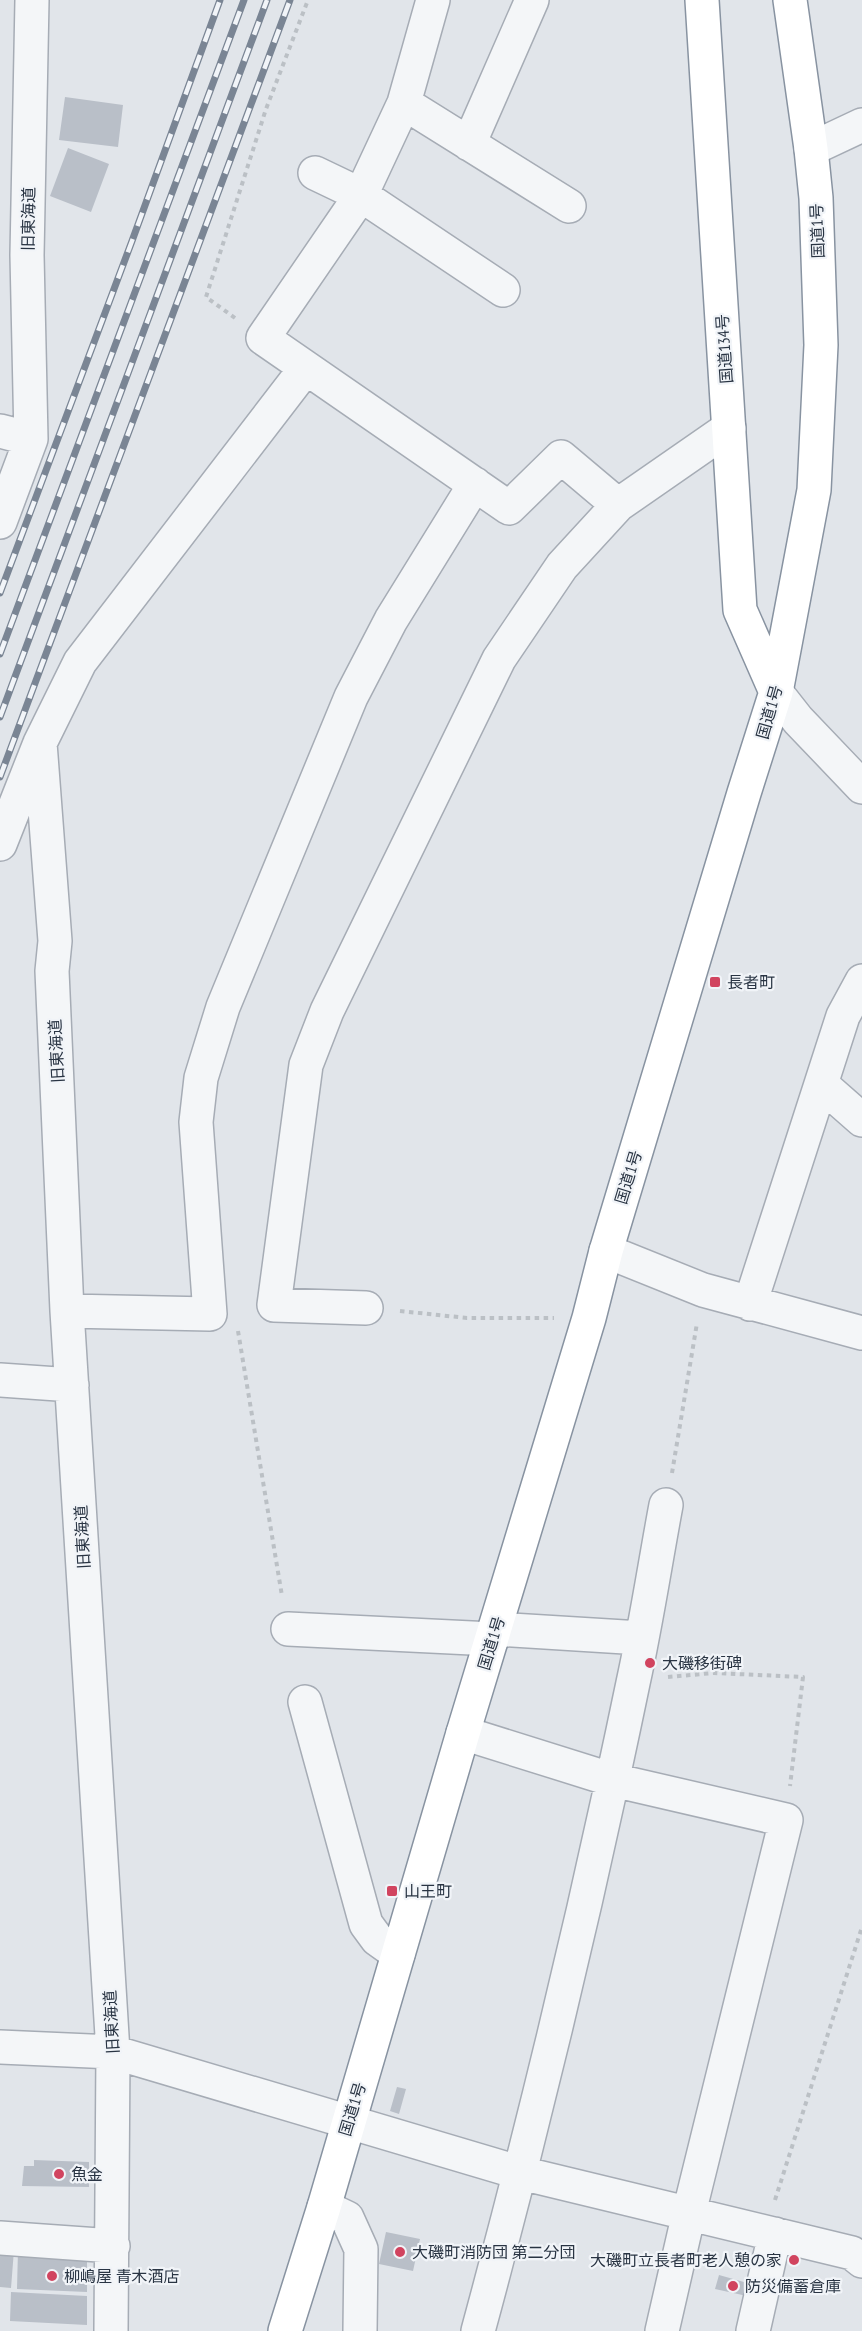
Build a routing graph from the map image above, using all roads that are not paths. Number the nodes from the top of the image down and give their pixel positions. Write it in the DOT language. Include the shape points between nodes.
graph roads {
  1 [pos="32,0"];
  2 [pos="433,0"];
  3 [pos="532,0"];
  4 [pos="702,0"];
  5 [pos="790,0"];
  6 [pos="404,103"];
  7 [pos="862,125"];
  8 [pos="469,144"];
  9 [pos="811,149"];
  10 [pos="315,173"];
  11 [pos="361,195"];
  12 [pos="569,206"];
  13 [pos="13,251"];
  14 [pos="503,290"];
  15 [pos="305,369"];
  16 [pos="729,428"];
  17 [pos="0,431"];
  18 [pos="31,439"];
  19 [pos="474,484"];
  20 [pos="618,505"];
  21 [pos="0,522"];
  22 [pos="776,692"];
  23 [pos="40,743"];
  24 [pos="862,787"];
  25 [pos="0,844"];
  26 [pos="862,981"];
  27 [pos="821,1084"];
  28 [pos="862,1120"];
  29 [pos="606,1251"];
  30 [pos="750,1304"];
  31 [pos="366,1308"];
  32 [pos="67,1311"];
  33 [pos="862,1333"];
  34 [pos="0,1380"];
  35 [pos="72,1385"];
  36 [pos="666,1505"];
  37 [pos="288,1629"];
  38 [pos="494,1634"];
  39 [pos="641,1638"];
  40 [pos="305,1702"];
  41 [pos="464,1733"];
  42 [pos="613,1780"];
  43 [pos="398,1954"];
  44 [pos="0,2047"];
  45 [pos="113,2052"];
  46 [pos="349,2121"];
  47 [pos="521,2173"];
  48 [pos="324,2207"];
  49 [pos="689,2213"];
  50 [pos="770,2233"];
  51 [pos="0,2238"];
  52 [pos="113,2246"];
  53 [pos="859,2253"];
  54 [pos="111,2331"];
  55 [pos="285,2331"];
  56 [pos="360,2331"];
  57 [pos="478,2331"];
  58 [pos="662,2331"];
  59 [pos="753,2331"];
  1 -- 13 [label="street, 旧東海道"];
  2 -- 6 [label="street"];
  3 -- 8 [label="street"];
  4 -- 16 [label="highway, 国道134号"];
  5 -- 9 [label="highway, 国道1号"];
  6 -- 8 [label="street"];
  6 -- 11 [label="street"];
  7 -- 9 [label="street"];
  8 -- 12 [label="street"];
  9 -- 22 [label="highway, 国道1号" via="821,345 814,490"];
  10 -- 11 [label="street"];
  11 -- 14 [label="street"];
  11 -- 15 [label="street" via="263,338"];
  13 -- 18 [label="street, 旧東海道"];
  15 -- 19 [label="street"];
  15 -- 23 [label="street" via="80,662"];
  16 -- 20 [label="street"];
  16 -- 22 [label="highway, 国道134号" via="740,610"];
  17 -- 18 [label="street"];
  18 -- 21 [label="street"];
  19 -- 20 [label="street" via="509,507 561,457"];
  19 -- 32 [label="street" via="391,620 351,697 223,1007 201,1078 196,1122 210,1314"];
  20 -- 31 [label="street" via="562,566 499,658 327,1011 306,1065 274,1305"];
  22 -- 24 [label="street"];
  22 -- 29 [label="highway, 国道1号"];
  23 -- 25 [label="street"];
  23 -- 32 [label="street, 旧東海道" via="55,941 52,971"];
  26 -- 27 [label="street" via="843,1016"];
  27 -- 28 [label="street"];
  27 -- 30 [label="street"];
  29 -- 30 [label="street" via="702,1290"];
  29 -- 38 [label="highway, 国道1号"];
  30 -- 33 [label="street"];
  32 -- 35 [label="street, 旧東海道"];
  34 -- 35 [label="street"];
  35 -- 45 [label="street, 旧東海道"];
  36 -- 39 [label="street"];
  37 -- 38 [label="street"];
  38 -- 39 [label="street"];
  38 -- 41 [label="highway, 国道1号"];
  39 -- 42 [label="street"];
  40 -- 43 [label="street" via="366,1924 377,1939"];
  41 -- 42 [label="street"];
  41 -- 43 [label="highway, 国道1号"];
  42 -- 47 [label="street"];
  42 -- 49 [label="street" via="786,1820"];
  43 -- 46 [label="highway, 国道1号"];
  44 -- 45 [label="street"];
  45 -- 46 [label="street"];
  45 -- 52 [label="street, 旧東海道"];
  46 -- 47 [label="street"];
  46 -- 48 [label="highway, 国道1号"];
  47 -- 49 [label="street"];
  47 -- 57 [label="street"];
  48 -- 55 [label="highway, 国道1号"];
  48 -- 56 [label="street" via="346,2218 361,2249"];
  49 -- 50 [label="street"];
  49 -- 58 [label="street"];
  50 -- 53 [label="street"];
  50 -- 59 [label="street"];
  51 -- 52 [label="street"];
  52 -- 54 [label="street, 旧東海道"];
}
